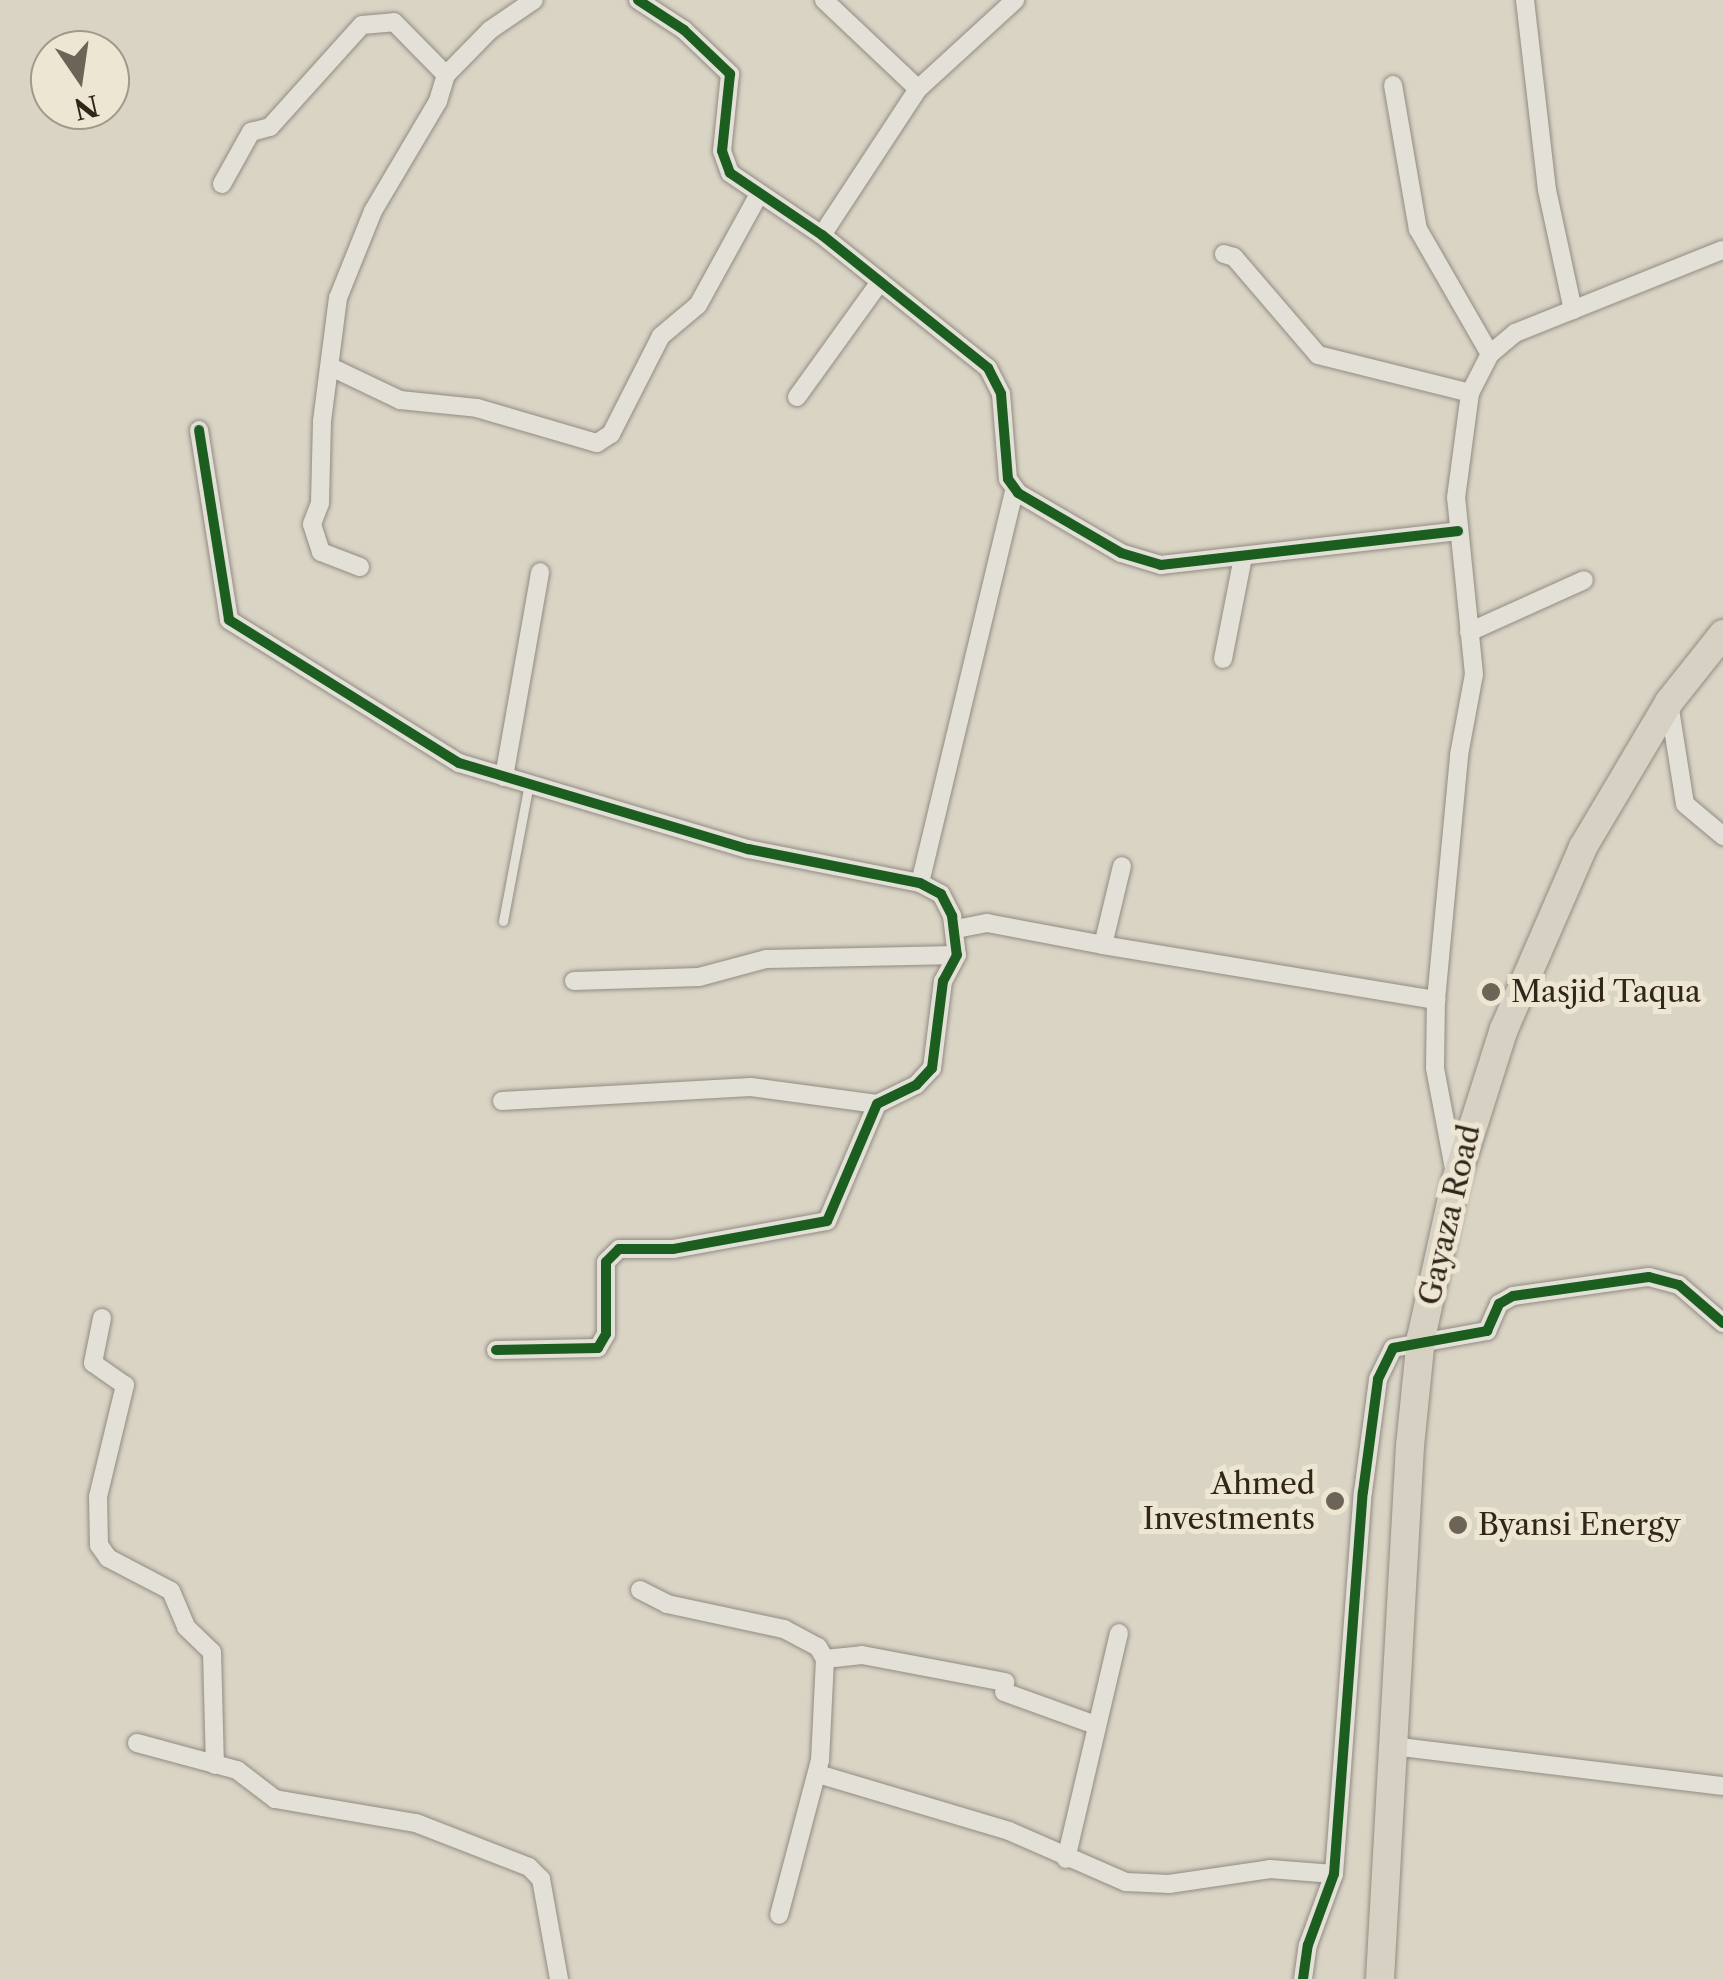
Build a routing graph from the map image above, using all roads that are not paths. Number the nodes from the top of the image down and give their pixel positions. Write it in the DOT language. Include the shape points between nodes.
graph roads {
  1 [pos="534,0"];
  2 [pos="638,0"];
  3 [pos="824,0"];
  4 [pos="1015,0"];
  5 [pos="1525,0"];
  6 [pos="446,75"];
  7 [pos="1393,85"];
  8 [pos="918,89"];
  9 [pos="222,184"];
  10 [pos="758,196"];
  11 [pos="822,235"];
  12 [pos="1723,250"];
  13 [pos="1224,254"];
  14 [pos="880,282"];
  15 [pos="1573,310"];
  16 [pos="1490,354"];
  17 [pos="333,368"];
  18 [pos="1470,393"];
  19 [pos="797,397"];
  20 [pos="200,430"];
  21 [pos="1014,490"];
  22 [pos="1458,531"];
  23 [pos="1243,557"];
  24 [pos="360,567"];
  25 [pos="540,572"];
  26 [pos="1584,580"];
  27 [pos="1470,632"];
  28 [pos="1723,634"];
  29 [pos="1223,659"];
  30 [pos="1668,702"];
  31 [pos="504,776"];
  32 [pos="530,784"];
  33 [pos="1723,836"];
  34 [pos="1122,866"];
  35 [pos="920,883"];
  36 [pos="503,921"];
  37 [pos="956,929"];
  38 [pos="1103,945"];
  39 [pos="956,955"];
  40 [pos="574,980"];
  41 [pos="1436,1000"];
  42 [pos="502,1100"];
  43 [pos="877,1104"];
  44 [pos="1456,1180"];
  45 [pos="102,1318"];
  46 [pos="1723,1324"];
  47 [pos="1421,1338"];
  48 [pos="496,1350"];
  49 [pos="640,1590"];
  50 [pos="1119,1633"];
  51 [pos="825,1659"];
  52 [pos="1093,1724"];
  53 [pos="137,1743"];
  54 [pos="1392,1746"];
  55 [pos="215,1765"];
  56 [pos="818,1774"];
  57 [pos="1723,1786"];
  58 [pos="1066,1858"];
  59 [pos="1334,1874"];
  60 [pos="779,1916"];
  61 [pos="559,1979"];
  62 [pos="1304,1979"];
  63 [pos="1380,1979"];
  1 -- 6 [label="street" via="490,30"];
  2 -- 10 [label="street" via="725,65 732,85 724,165"];
  3 -- 8 [label="street"];
  4 -- 8 [label="street"];
  5 -- 15 [label="street" via="1547,190"];
  6 -- 9 [label="street" via="394,22 362,25 270,127 251,132"];
  6 -- 17 [label="street" via="438,101 384,189 338,298"];
  7 -- 16 [label="street" via="1418,229"];
  8 -- 11 [label="street"];
  10 -- 11 [label="street"];
  10 -- 17 [label="street" via="698,306 666,329 611,434 598,442 477,408 400,400"];
  11 -- 14 [label="street"];
  12 -- 15 [label="street"];
  13 -- 18 [label="street" via="1234,257 1318,355"];
  14 -- 19 [label="street"];
  14 -- 21 [label="street" via="978,358 996,381"];
  15 -- 16 [label="street" via="1515,333"];
  16 -- 18 [label="street"];
  17 -- 24 [label="street" via="325,393 320,503 312,524 321,552"];
  18 -- 22 [label="street" via="1458,468"];
  20 -- 31 [label="street" via="228,618 450,759"];
  21 -- 23 [label="street" via="1149,563"];
  21 -- 35 [label="street"];
  22 -- 23 [label="street"];
  22 -- 27 [label="street"];
  23 -- 29 [label="street"];
  25 -- 31 [label="street"];
  26 -- 27 [label="street"];
  27 -- 41 [label="street" via="1474,674 1459,755"];
  28 -- 30 [label="main road, Gayaza Road"];
  30 -- 33 [label="street" via="1685,804"];
  30 -- 44 [label="main road, Gayaza Road" via="1583,847 1537,947 1479,1098"];
  31 -- 32 [label="street"];
  32 -- 35 [label="street" via="748,849"];
  32 -- 36 [label="lane"];
  34 -- 38 [label="street"];
  35 -- 37 [label="street" via="941,894"];
  37 -- 38 [label="street" via="987,924"];
  37 -- 39 [label="street"];
  38 -- 41 [label="street"];
  39 -- 40 [label="street" via="766,959 699,977"];
  39 -- 43 [label="street" via="945,972 929,1075"];
  41 -- 44 [label="street" via="1435,1068"];
  42 -- 43 [label="street" via="750,1087"];
  43 -- 48 [label="street" via="827,1222 673,1250 619,1249 606,1262 606,1334 598,1348"];
  44 -- 47 [label="main road, Gayaza Road"];
  45 -- 55 [label="street" via="93,1364 125,1385 98,1497 99,1545 108,1558 171,1591 186,1626 212,1652"];
  46 -- 47 [label="street" via="1679,1285 1649,1277 1513,1296 1499,1304 1487,1331"];
  47 -- 54 [label="main road, Gayaza Road"];
  47 -- 59 [label="street" via="1393,1348 1378,1379 1358,1537"];
  49 -- 51 [label="street" via="666,1604 784,1628 818,1647"];
  50 -- 52 [label="street"];
  51 -- 52 [label="street" via="862,1655 1004,1687"];
  51 -- 56 [label="street"];
  52 -- 58 [label="street"];
  53 -- 55 [label="street"];
  54 -- 57 [label="street"];
  54 -- 63 [label="main road, Gayaza Road"];
  55 -- 61 [label="street" via="237,1770 275,1799 416,1823 530,1867 541,1879"];
  56 -- 58 [label="street" via="997,1826"];
  56 -- 60 [label="street"];
  58 -- 59 [label="street" via="1142,1883 1270,1869"];
  59 -- 62 [label="street" via="1308,1945"];
}
